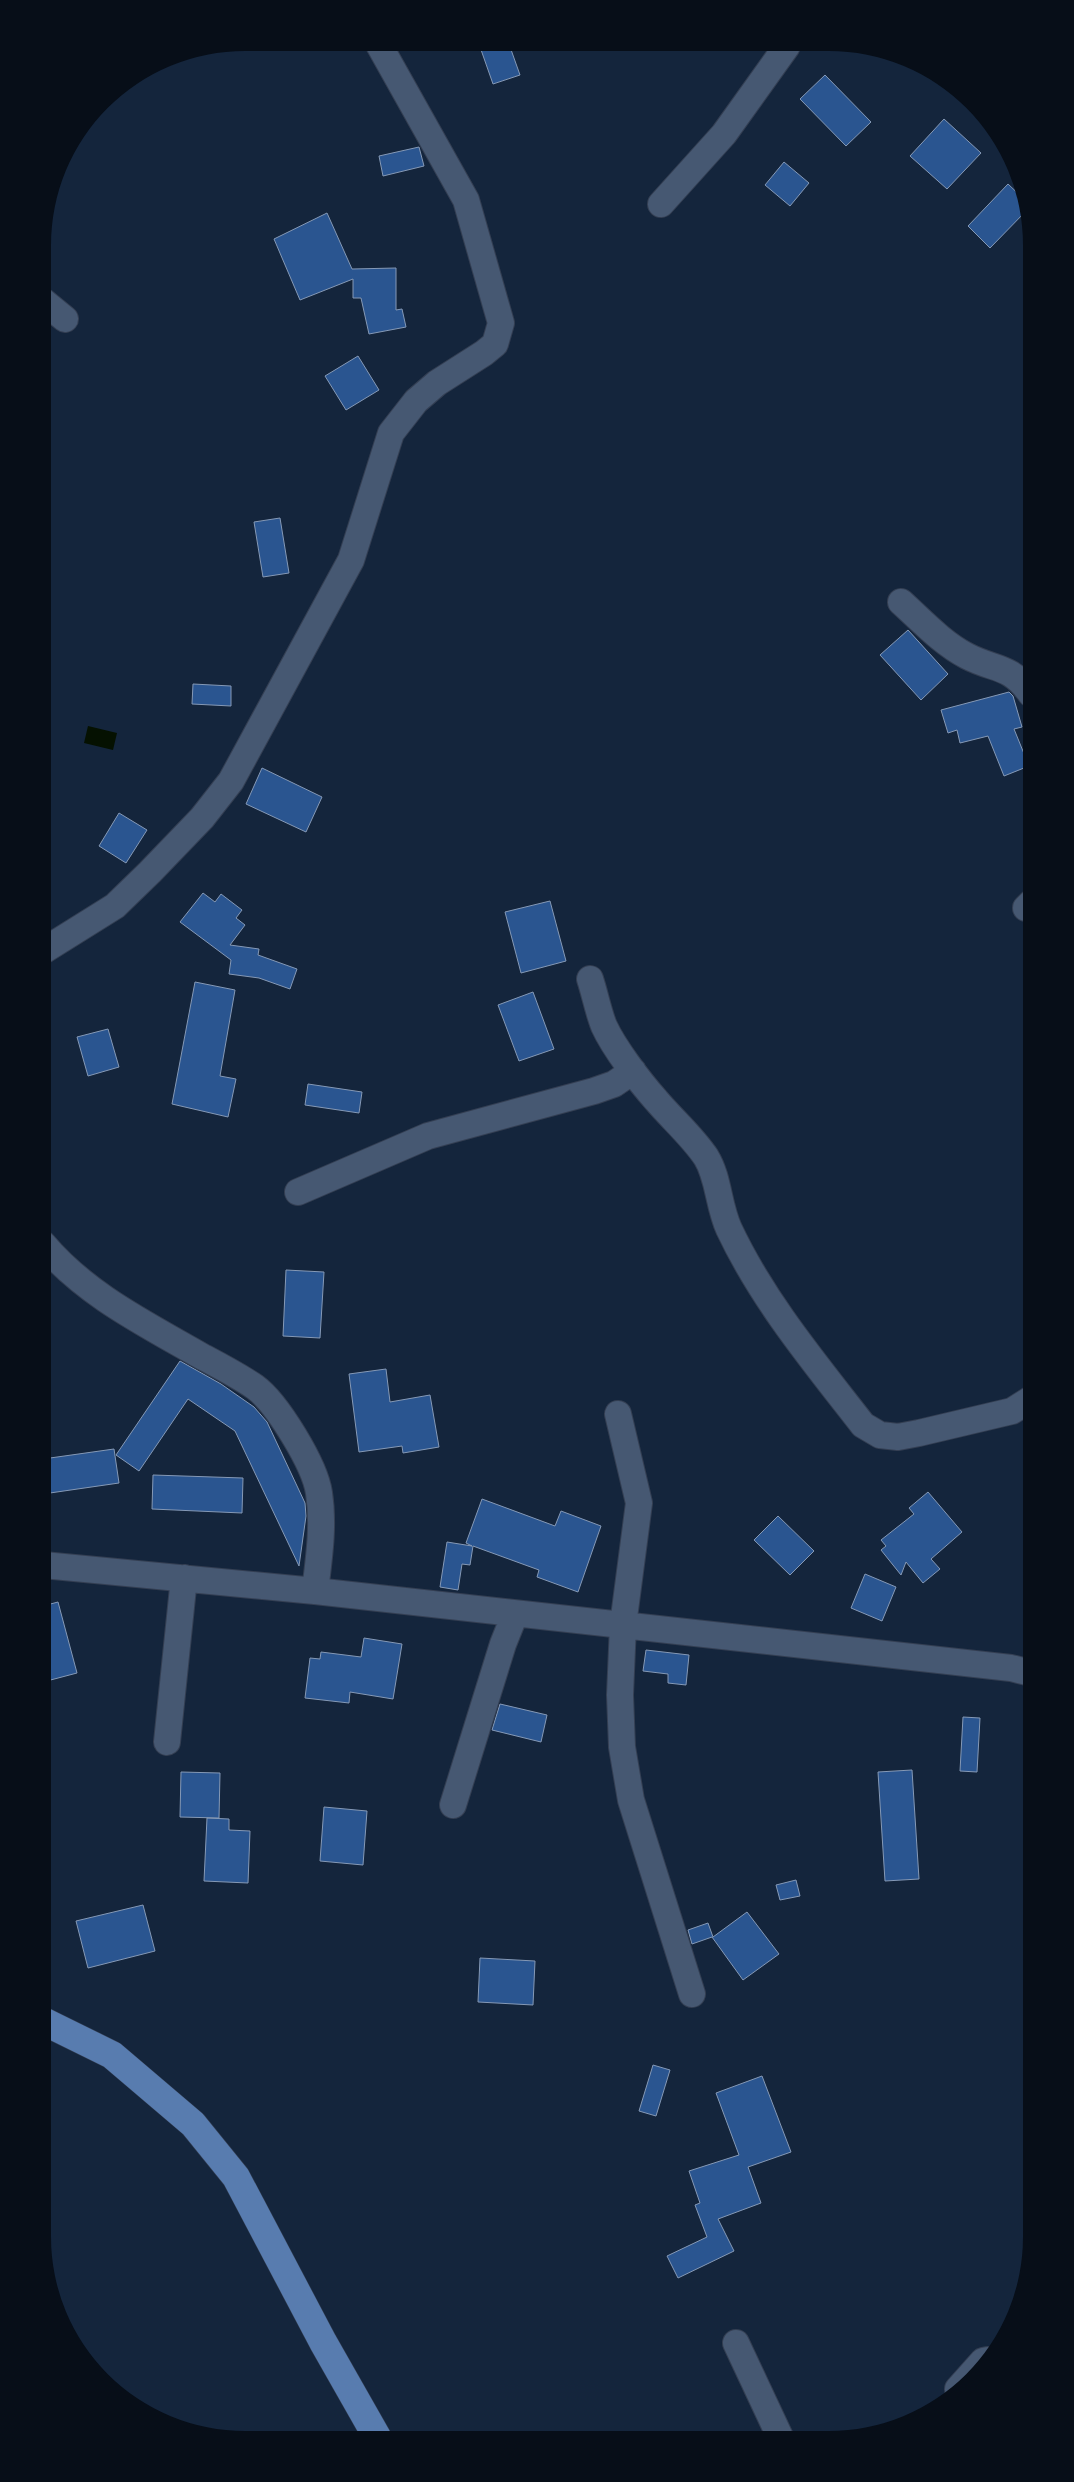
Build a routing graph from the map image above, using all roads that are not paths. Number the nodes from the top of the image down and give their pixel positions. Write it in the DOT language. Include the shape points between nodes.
graph roads {
  1 [pos="382,51"];
  2 [pos="784,51"];
  3 [pos="661,204"];
  4 [pos="51,308"];
  5 [pos="65,319"];
  6 [pos="902,602"];
  7 [pos="1023,686"];
  8 [pos="51,946"];
  9 [pos="590,979"];
  10 [pos="633,1071"];
  11 [pos="298,1192"];
  12 [pos="51,1252"];
  13 [pos="1023,1405"];
  14 [pos="618,1414"];
  15 [pos="51,1566"];
  16 [pos="184,1578"];
  17 [pos="315,1590"];
  18 [pos="515,1614"];
  19 [pos="623,1625"];
  20 [pos="1023,1670"];
  21 [pos="167,1742"];
  22 [pos="453,1805"];
  23 [pos="692,1994"];
  24 [pos="51,2025"];
  25 [pos="736,2343"];
  26 [pos="374,2431"];
  27 [pos="777,2431"];
  1 -- 8 [label="street" via="466,200 501,324 495,344 437,383 416,401 391,432 350,560 232,781 202,818 115,906"];
  2 -- 3 [label="street" via="736,119"];
  4 -- 5 [label="street"];
  6 -- 7 [label="street" via="952,647 968,657 1010,672"];
  9 -- 10 [label="street" via="605,1026"];
  10 -- 11 [label="street" via="594,1092 428,1136"];
  10 -- 13 [label="street" via="704,1155 713,1169 719,1204 728,1228 758,1283 863,1425 880,1435 920,1434 1012,1411"];
  12 -- 17 [label="street" via="74,1275 117,1308 256,1388 285,1421 319,1490 322,1526"];
  14 -- 19 [label="street" via="639,1503"];
  15 -- 16 [label="street"];
  16 -- 17 [label="street"];
  16 -- 21 [label="street"];
  17 -- 18 [label="street"];
  18 -- 19 [label="street"];
  18 -- 22 [label="street"];
  19 -- 20 [label="street"];
  19 -- 23 [label="street" via="622,1747 631,1800"];
  24 -- 26 [label="main road" via="112,2055 193,2124 236,2177"];
  25 -- 27 [label="street"];
}
